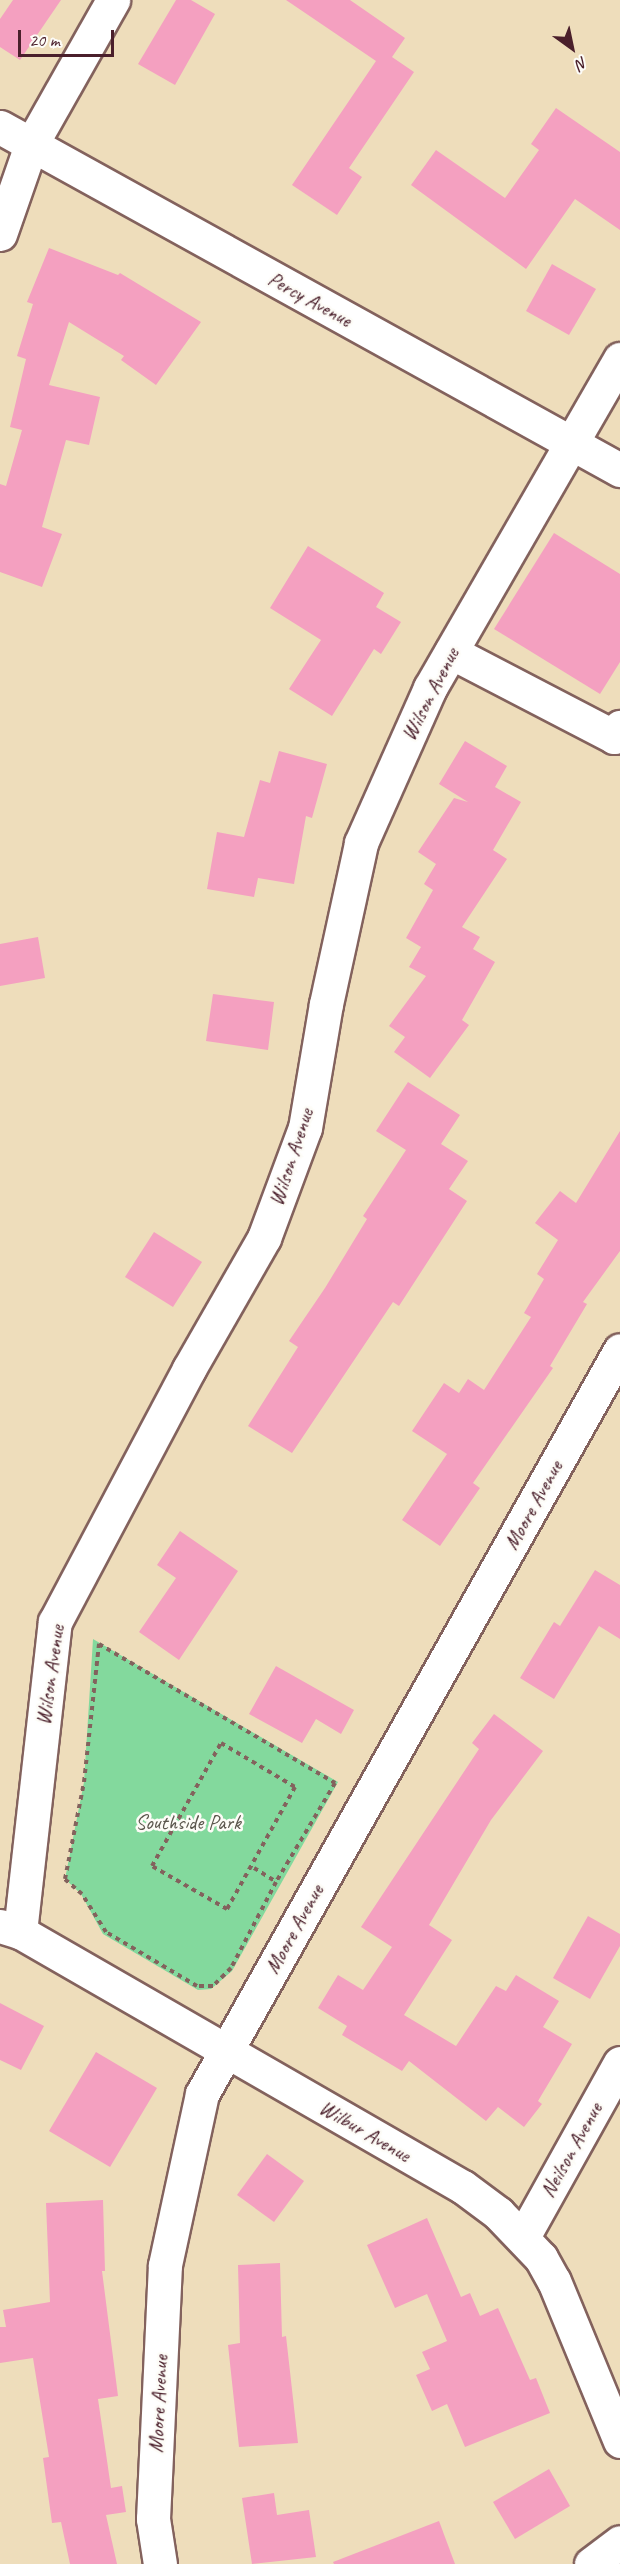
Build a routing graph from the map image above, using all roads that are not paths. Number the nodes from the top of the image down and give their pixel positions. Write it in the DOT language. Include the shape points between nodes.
graph roads {
  1 [pos="113,0"];
  2 [pos="0,127"];
  3 [pos="31,145"];
  4 [pos="0,234"];
  5 [pos="620,359"];
  6 [pos="573,444"];
  7 [pos="620,470"];
  8 [pos="451,652"];
  9 [pos="620,727"];
  10 [pos="620,1350"];
  11 [pos="10,1929"];
  12 [pos="225,2050"];
  13 [pos="620,2063"];
  14 [pos="523,2237"];
  15 [pos="620,2441"];
  16 [pos="620,2542"];
  17 [pos="160,2564"];
  18 [pos="591,2564"];
  1 -- 3 [label="street"];
  2 -- 3 [label="street, Percy Avenue"];
  3 -- 4 [label="street"];
  3 -- 6 [label="street, Percy Avenue"];
  5 -- 6 [label="street, Wilson Avenue"];
  6 -- 7 [label="street, Percy Avenue"];
  6 -- 8 [label="street, Wilson Avenue"];
  8 -- 9 [label="street" via="614,737"];
  8 -- 11 [label="street, Wilson Avenue" via="430,688 361,843 326,1004 305,1128 264,1238 54,1622"];
  10 -- 12 [label="street, Moore Avenue"];
  11 -- 12 [label="street, Wilbur Avenue"];
  12 -- 14 [label="street, Wilbur Avenue" via="463,2187"];
  12 -- 17 [label="street, Moore Avenue" via="202,2094 165,2265 153,2519"];
  13 -- 14 [label="street, Neilson Avenue"];
  14 -- 15 [label="street, Wilbur Avenue" via="540,2258 568,2308"];
  16 -- 18 [label="street"];
}
